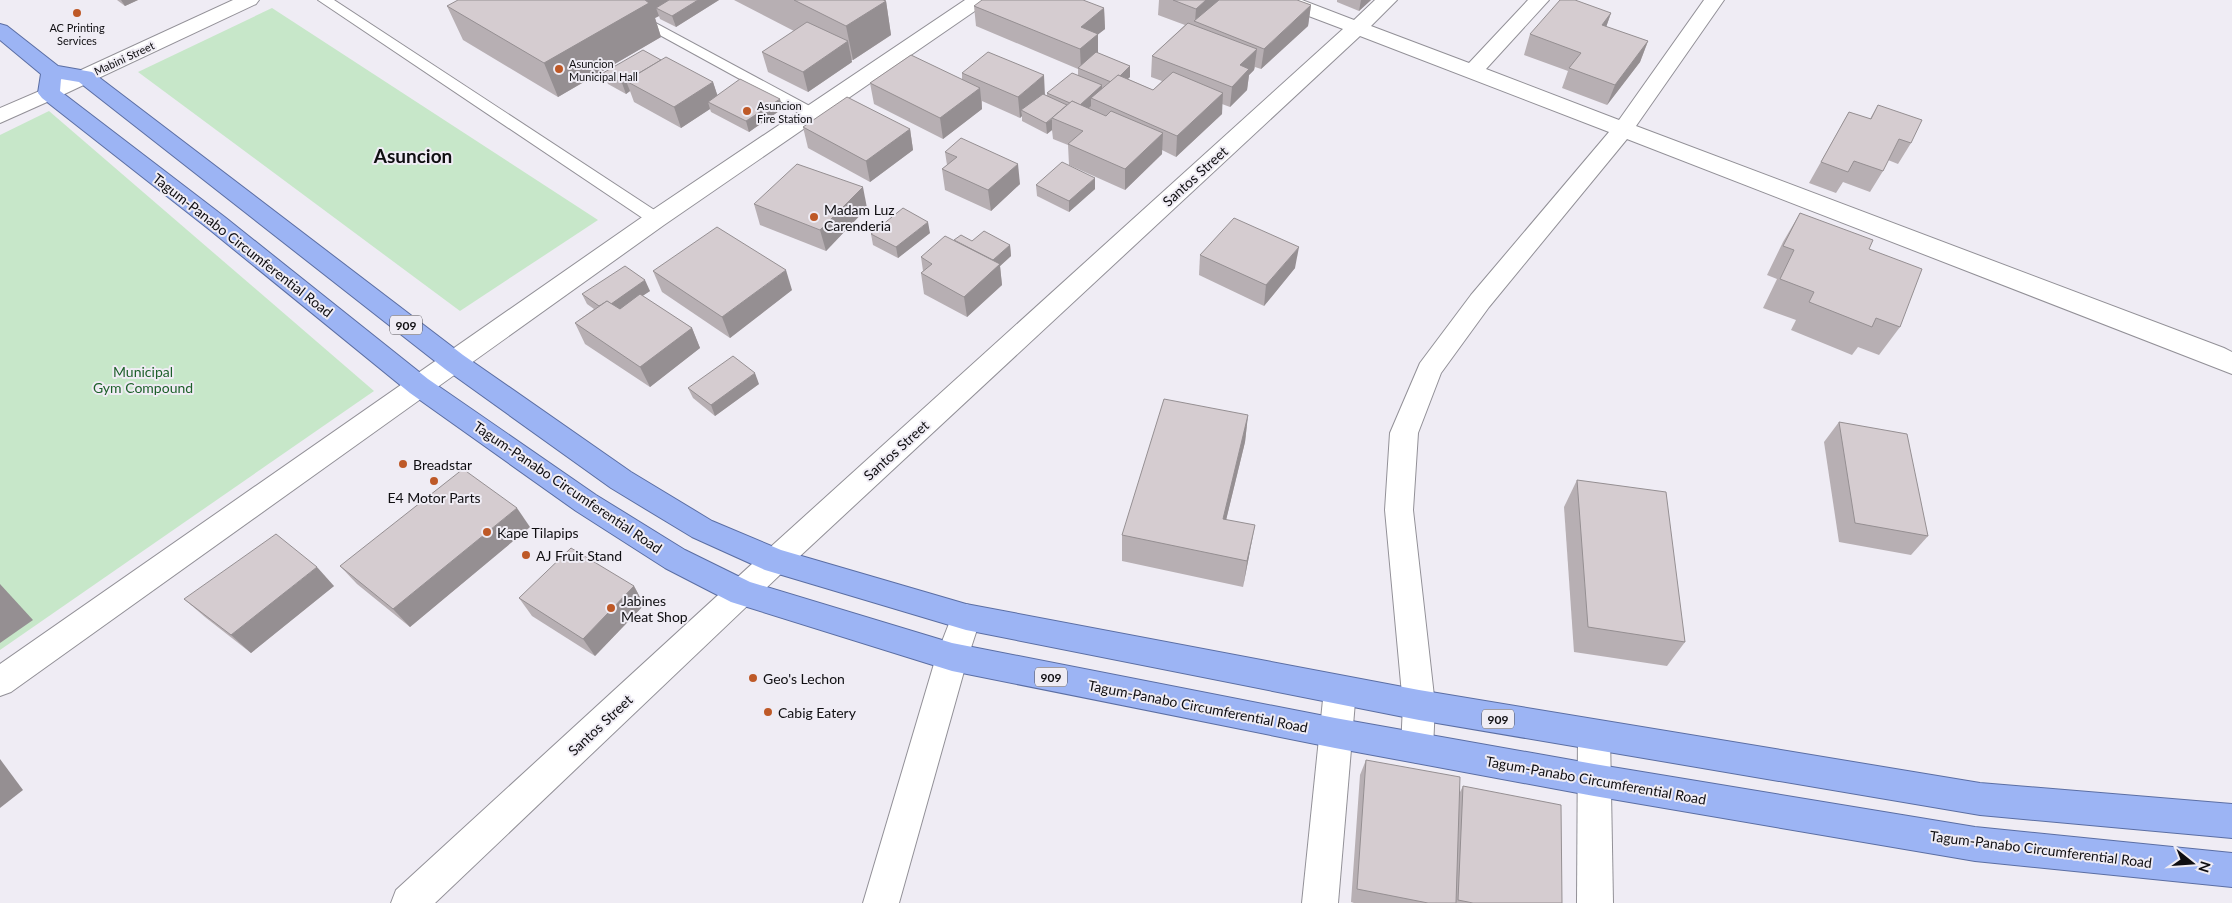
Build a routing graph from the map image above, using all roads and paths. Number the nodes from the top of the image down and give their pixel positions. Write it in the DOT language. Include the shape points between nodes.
graph roads {
  1 [pos="249,0"];
  2 [pos="325,0"];
  3 [pos="603,0"];
  4 [pos="978,0"];
  5 [pos="1284,0"];
  6 [pos="1387,0"];
  7 [pos="1540,0"];
  8 [pos="1714,0"];
  9 [pos="1356,28"];
  10 [pos="0,30"];
  11 [pos="1473,71"];
  12 [pos="85,76"];
  13 [pos="51,83"];
  14 [pos="812,113"];
  15 [pos="0,116"];
  16 [pos="1623,128"];
  17 [pos="251,205"];
  18 [pos="656,219"];
  19 [pos="218,224"];
  20 [pos="454,362"];
  21 [pos="2232,364"];
  22 [pos="419,386"];
  23 [pos="775,561"];
  24 [pos="742,593"];
  25 [pos="966,617"];
  26 [pos="952,657"];
  27 [pos="0,682"];
  28 [pos="1340,690"];
  29 [pos="1419,705"];
  30 [pos="1335,733"];
  31 [pos="1594,735"];
  32 [pos="1417,748"];
  33 [pos="1594,780"];
  34 [pos="2232,821"];
  35 [pos="2232,870"];
  36 [pos="409,903"];
  37 [pos="881,903"];
  38 [pos="1320,903"];
  39 [pos="1595,903"];
  1 -- 12 [label="street, Mabini Street"];
  2 -- 18 [label="lane"];
  3 -- 14 [label="lane"];
  4 -- 14 [label="street"];
  5 -- 9 [label="street"];
  6 -- 9 [label="street, Santos Street"];
  7 -- 11 [label="street"];
  8 -- 16 [label="street"];
  9 -- 11 [label="street"];
  9 -- 23 [label="street, Santos Street"];
  10 -- 13 [label="highway, Tagum-Panabo Circumferential Road / 909"];
  11 -- 16 [label="street"];
  12 -- 13 [label="highway"];
  12 -- 17 [label="highway, 909"];
  13 -- 15 [label="street"];
  13 -- 19 [label="highway, Tagum-Panabo Circumferential Road / 909"];
  14 -- 18 [label="street"];
  16 -- 21 [label="street"];
  16 -- 29 [label="street" via="1480,301 1429,370 1404,433 1398,510"];
  17 -- 19 [label="highway"];
  17 -- 20 [label="highway, 909"];
  18 -- 20 [label="street"];
  19 -- 22 [label="highway, Tagum-Panabo Circumferential Road / 909"];
  20 -- 22 [label="street"];
  20 -- 23 [label="highway, 909" via="629,485 702,529"];
  22 -- 24 [label="highway, Tagum-Panabo Circumferential Road / 909" via="586,503 675,559"];
  22 -- 27 [label="street"];
  23 -- 24 [label="street, Santos Street"];
  23 -- 25 [label="highway, 909"];
  24 -- 26 [label="highway, Tagum-Panabo Circumferential Road / 909"];
  24 -- 36 [label="street, Santos Street"];
  25 -- 26 [label="street"];
  25 -- 28 [label="highway, 909"];
  26 -- 30 [label="highway, Tagum-Panabo Circumferential Road / 909"];
  26 -- 37 [label="street"];
  28 -- 29 [label="highway, 909"];
  28 -- 30 [label="street"];
  29 -- 31 [label="highway, 909"];
  29 -- 32 [label="street"];
  30 -- 32 [label="highway, Tagum-Panabo Circumferential Road / 909"];
  30 -- 38 [label="street"];
  31 -- 33 [label="street"];
  31 -- 34 [label="highway, 909" via="1980,799"];
  32 -- 33 [label="highway, Tagum-Panabo Circumferential Road / 909"];
  33 -- 35 [label="highway, Tagum-Panabo Circumferential Road / 909" via="1975,844"];
  33 -- 39 [label="street"];
}
